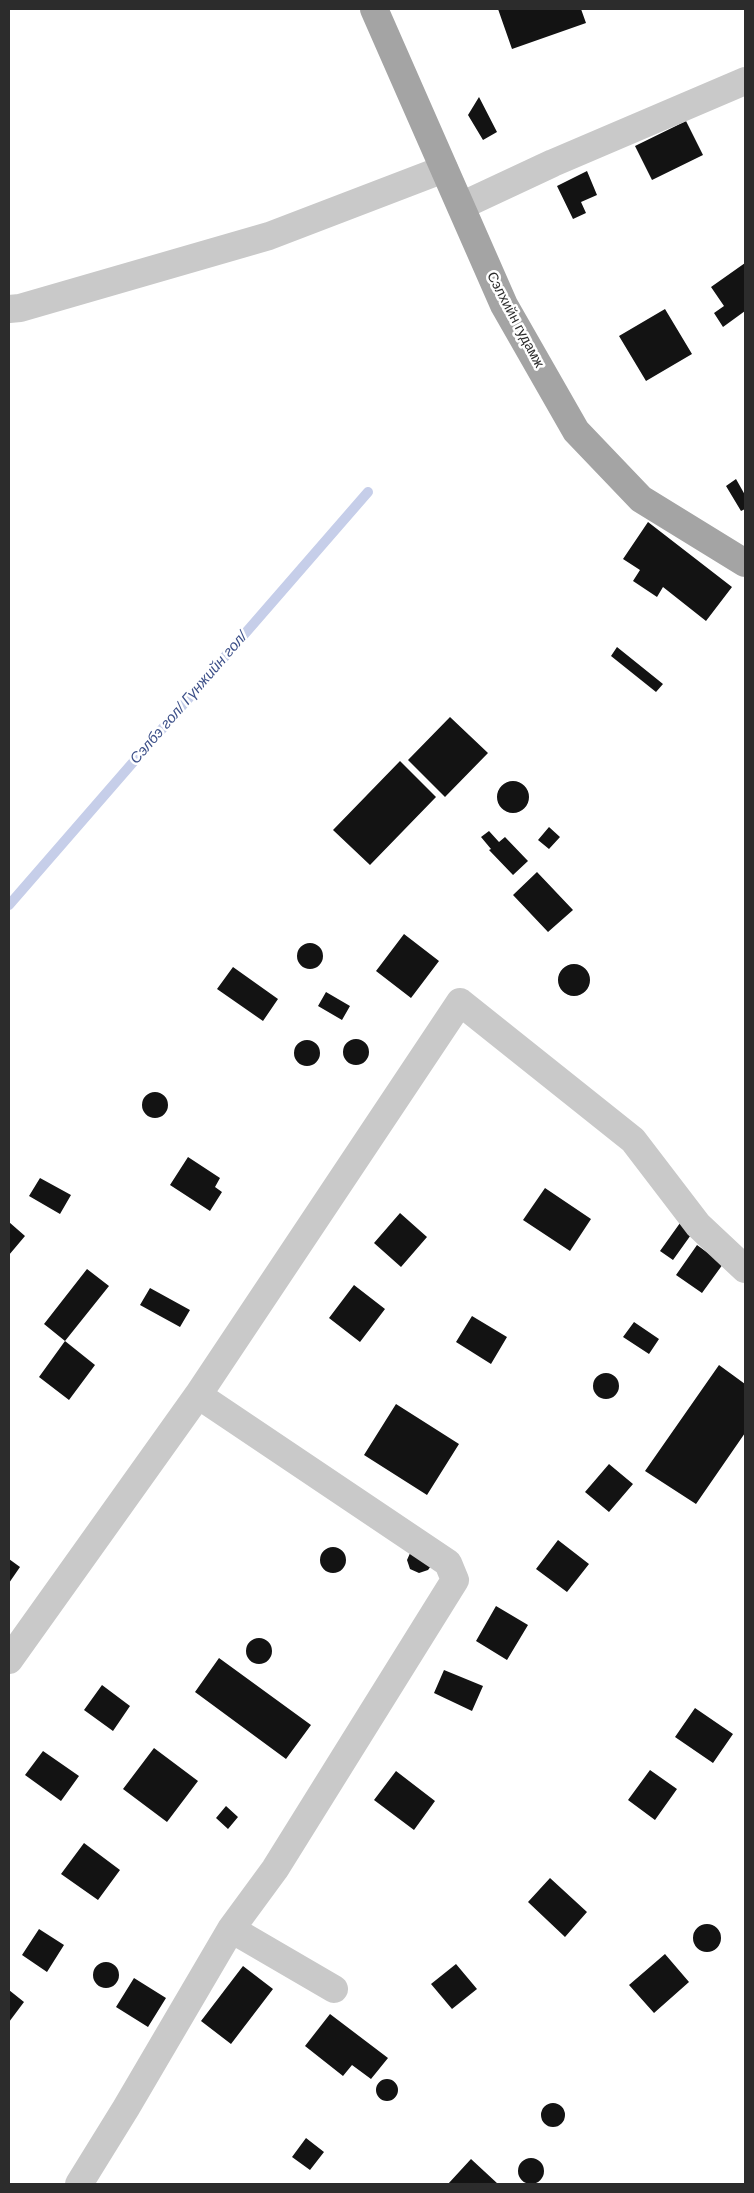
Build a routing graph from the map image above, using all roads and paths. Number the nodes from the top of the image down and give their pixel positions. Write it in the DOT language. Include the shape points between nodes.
graph roads {
  1 [pos="374,9"];
  2 [pos="745,81"];
  3 [pos="444,169"];
  4 [pos="461,206"];
  5 [pos="9,309"];
  6 [pos="745,563"];
  7 [pos="745,1269"];
  8 [pos="198,1395"];
  9 [pos="9,1660"];
  10 [pos="231,1930"];
  11 [pos="334,1990"];
  12 [pos="79,2184"];
  1 -- 3 [label="main road, Сэлхийн гудамж"];
  2 -- 4 [label="street"];
  3 -- 4 [label="main road, Сэлхийн гудамж"];
  3 -- 5 [label="street" via="269,236"];
  4 -- 6 [label="main road, Сэлхийн гудамж" via="504,304 576,431 641,499"];
  7 -- 8 [label="street" via="698,1225 633,1140 460,1002"];
  8 -- 9 [label="street"];
  8 -- 10 [label="street" via="448,1563 455,1580 275,1869"];
  10 -- 11 [label="street"];
  10 -- 12 [label="street"];
}
